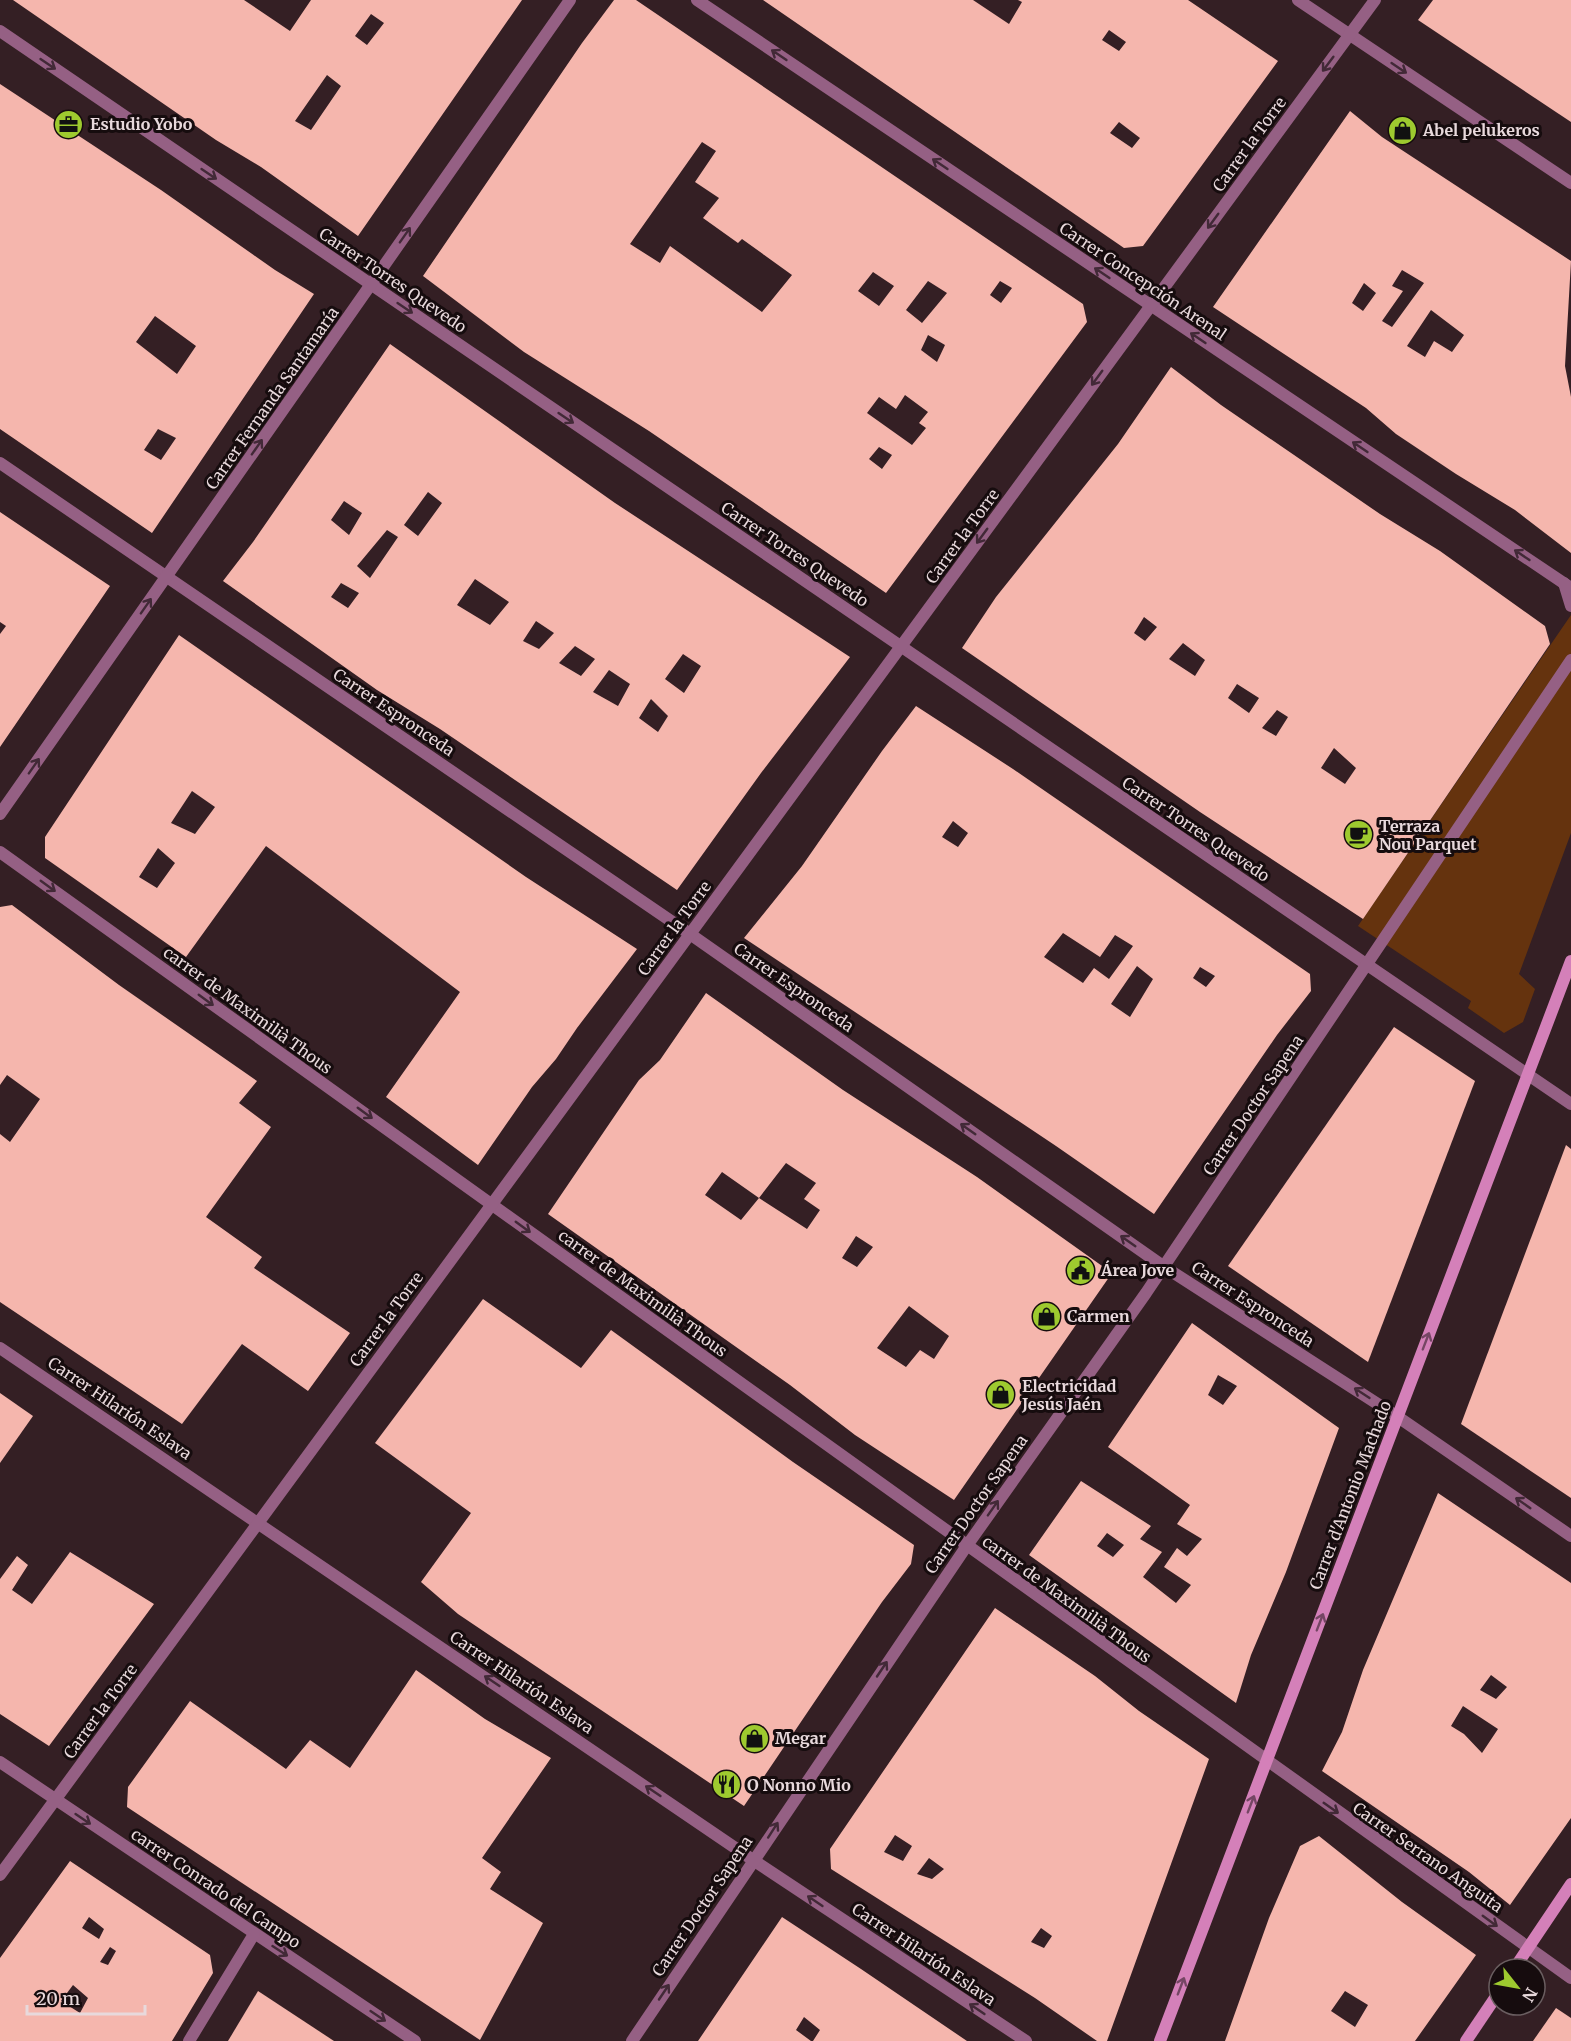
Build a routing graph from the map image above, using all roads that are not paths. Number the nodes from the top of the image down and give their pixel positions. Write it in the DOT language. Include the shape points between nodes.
graph roads {
  1 [pos="570,0"];
  2 [pos="697,0"];
  3 [pos="1298,0"];
  4 [pos="1375,0"];
  5 [pos="0,31"];
  6 [pos="1350,35"];
  7 [pos="1571,183"];
  8 [pos="371,285"];
  9 [pos="1150,306"];
  10 [pos="0,463"];
  11 [pos="166,576"];
  12 [pos="1568,586"];
  13 [pos="1571,606"];
  14 [pos="901,647"];
  15 [pos="1571,660"];
  16 [pos="0,814"];
  17 [pos="0,852"];
  18 [pos="690,934"];
  19 [pos="1571,961"];
  20 [pos="1367,966"];
  21 [pos="1528,1075"];
  22 [pos="1571,1104"];
  23 [pos="491,1204"];
  24 [pos="1164,1266"];
  25 [pos="0,1348"];
  26 [pos="1398,1417"];
  27 [pos="260,1522"];
  28 [pos="1571,1536"];
  29 [pos="966,1546"];
  30 [pos="0,1762"];
  31 [pos="1267,1762"];
  32 [pos="55,1800"];
  33 [pos="753,1860"];
  34 [pos="0,1875"];
  35 [pos="1571,1884"];
  36 [pos="254,1934"];
  37 [pos="1528,1948"];
  38 [pos="1522,1957"];
  39 [pos="1571,1978"];
  40 [pos="1487,2010"];
  41 [pos="189,2041"];
  42 [pos="415,2041"];
  43 [pos="632,2041"];
  44 [pos="1026,2041"];
  45 [pos="1160,2041"];
  46 [pos="1466,2041"];
  8 -- 1 [label="street, Carrer Fernanda Santamaría, one-way"];
  9 -- 2 [label="street, Carrer Concepción Arenal, one-way"];
  3 -- 6 [label="street"];
  4 -- 6 [label="street, Carrer la Torre"];
  5 -- 8 [label="street, Carrer Torres Quevedo, one-way"];
  6 -- 7 [label="street, one-way"];
  6 -- 9 [label="street, Carrer la Torre, one-way"];
  11 -- 8 [label="street, Carrer Fernanda Santamaría, one-way"];
  8 -- 14 [label="street, Carrer Torres Quevedo, one-way"];
  12 -- 9 [label="street, Carrer Concepción Arenal, one-way"];
  9 -- 14 [label="street, Carrer la Torre, one-way"];
  10 -- 11 [label="street, Carrer Espronceda"];
  16 -- 11 [label="street, Carrer Fernanda Santamaría, one-way"];
  11 -- 18 [label="street, Carrer Espronceda"];
  12 -- 13 [label="street"];
  14 -- 18 [label="street, Carrer la Torre"];
  14 -- 20 [label="street, Carrer Torres Quevedo"];
  15 -- 20 [label="street, Carrer Doctor Sapena"];
  17 -- 23 [label="street, carrer de Maximilià Thous, one-way"];
  18 -- 23 [label="street, Carrer la Torre"];
  24 -- 18 [label="street, Carrer Espronceda, one-way"];
  19 -- 21 [label="main road, Carrer d'Antonio Machado"];
  20 -- 21 [label="street, Carrer Torres Quevedo"];
  20 -- 24 [label="street, Carrer Doctor Sapena"];
  21 -- 22 [label="street, Carrer Torres Quevedo"];
  26 -- 21 [label="main road, Carrer d'Antonio Machado, one-way"];
  23 -- 27 [label="street, Carrer la Torre"];
  23 -- 29 [label="street, carrer de Maximilià Thous, one-way"];
  26 -- 24 [label="street, Carrer Espronceda, one-way"];
  29 -- 24 [label="street, Carrer Doctor Sapena, one-way"];
  25 -- 27 [label="street, Carrer Hilarión Eslava"];
  28 -- 26 [label="street, Carrer Espronceda, one-way"];
  31 -- 26 [label="main road, Carrer d'Antonio Machado, one-way"];
  27 -- 32 [label="street, Carrer la Torre"];
  33 -- 27 [label="street, Carrer Hilarión Eslava, one-way"];
  29 -- 31 [label="street, carrer de Maximilià Thous"];
  33 -- 29 [label="street, Carrer Doctor Sapena, one-way"];
  30 -- 32 [label="street, carrer Conrado del Campo"];
  31 -- 37 [label="street, Carrer Serrano Anguita, one-way"];
  45 -- 31 [label="main road, Carrer d'Antonio Machado, one-way"];
  32 -- 34 [label="street, Carrer la Torre"];
  32 -- 36 [label="street, carrer Conrado del Campo, one-way"];
  43 -- 33 [label="street, Carrer Doctor Sapena, one-way"];
  44 -- 33 [label="street, Carrer Hilarión Eslava, one-way"];
  35 -- 37 [label="main road"];
  36 -- 41 [label="street"];
  36 -- 42 [label="street, carrer Conrado del Campo, one-way"];
  37 -- 38 [label="main road"];
  37 -- 39 [label="street, Carrer Serrano Anguita"];
  40 -- 46 [label="main road"];
}
